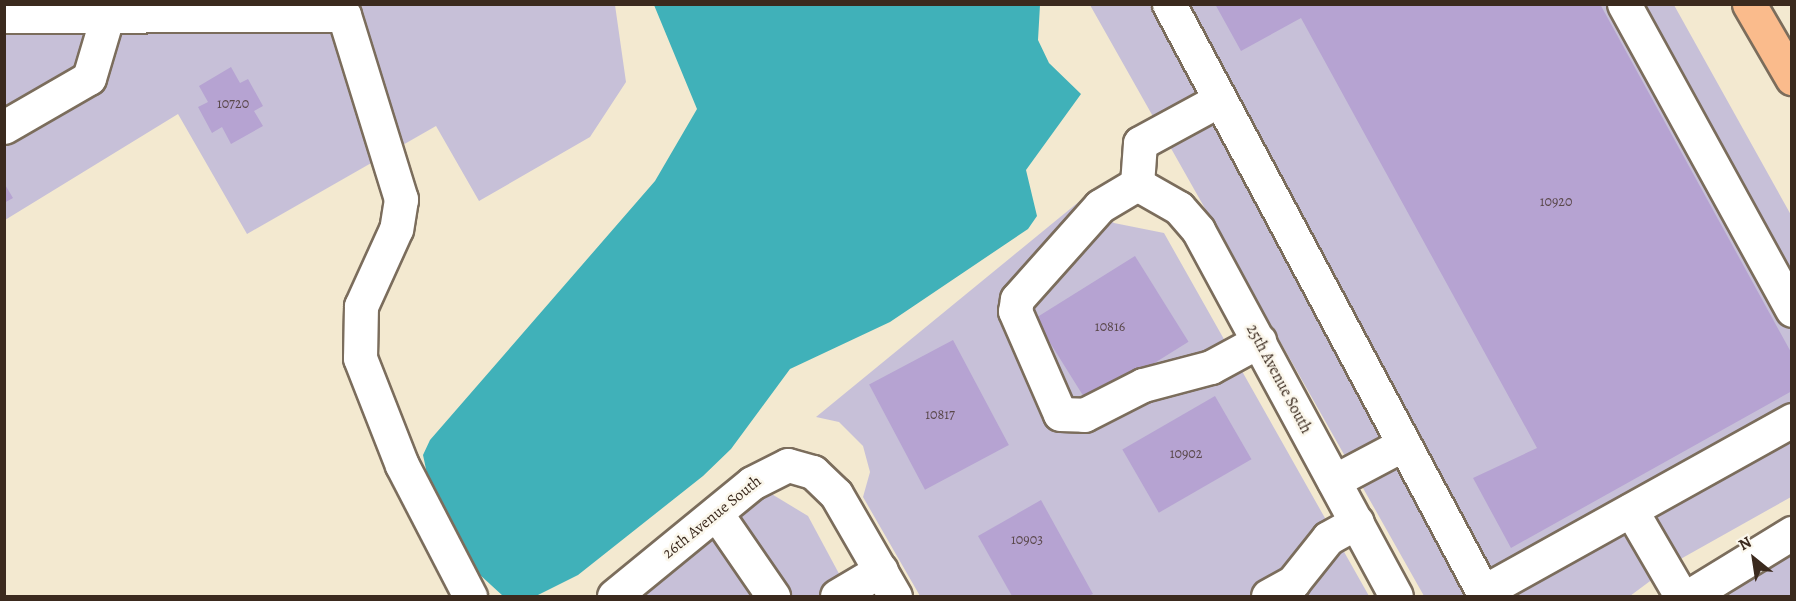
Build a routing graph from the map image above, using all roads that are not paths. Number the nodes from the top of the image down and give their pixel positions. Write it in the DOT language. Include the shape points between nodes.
graph roads {
  1 [pos="1169,4"];
  2 [pos="1624,4"];
  3 [pos="1749,4"];
  4 [pos="108,14"];
  5 [pos="4,16"];
  6 [pos="1791,78"];
  7 [pos="1219,100"];
  8 [pos="4,127"];
  9 [pos="1137,184"];
  10 [pos="1791,310"];
  11 [pos="1259,341"];
  12 [pos="1791,420"];
  13 [pos="1404,444"];
  14 [pos="1334,481"];
  15 [pos="1631,510"];
  16 [pos="716,513"];
  17 [pos="1357,522"];
  18 [pos="1791,533"];
  19 [pos="888,583"];
  20 [pos="1290,592"];
  21 [pos="1694,594"];
  22 [pos="470,597"];
  23 [pos="614,597"];
  24 [pos="773,597"];
  25 [pos="837,597"];
  26 [pos="1396,597"];
  1 -- 7 [label="street"];
  2 -- 10 [label="street"];
  3 -- 6 [label="main road"];
  4 -- 5 [label="street"];
  4 -- 8 [label="street" via="89,78"];
  4 -- 22 [label="street" via="344,15 400,187 391,242 361,306 360,358 402,465"];
  7 -- 9 [label="street" via="1140,143"];
  7 -- 13 [label="street"];
  9 -- 11 [label="street, 25th Avenue South" via="1189,218"];
  9 -- 11 [label="street" via="1100,206 1017,299 1015,311 1060,414 1084,415 1143,385 1211,367"];
  11 -- 14 [label="street, 25th Avenue South"];
  12 -- 15 [label="street"];
  13 -- 14 [label="street"];
  13 -- 15 [label="street" via="1484,592"];
  14 -- 17 [label="street, 25th Avenue South"];
  15 -- 21 [label="street"];
  16 -- 19 [label="street, 26th Avenue South" via="764,475 799,466 836,494"];
  16 -- 23 [label="street, 26th Avenue South"];
  16 -- 24 [label="street"];
  17 -- 20 [label="street" via="1328,538"];
  17 -- 26 [label="street, 25th Avenue South"];
  18 -- 21 [label="street"];
  19 -- 25 [label="street"];
}
